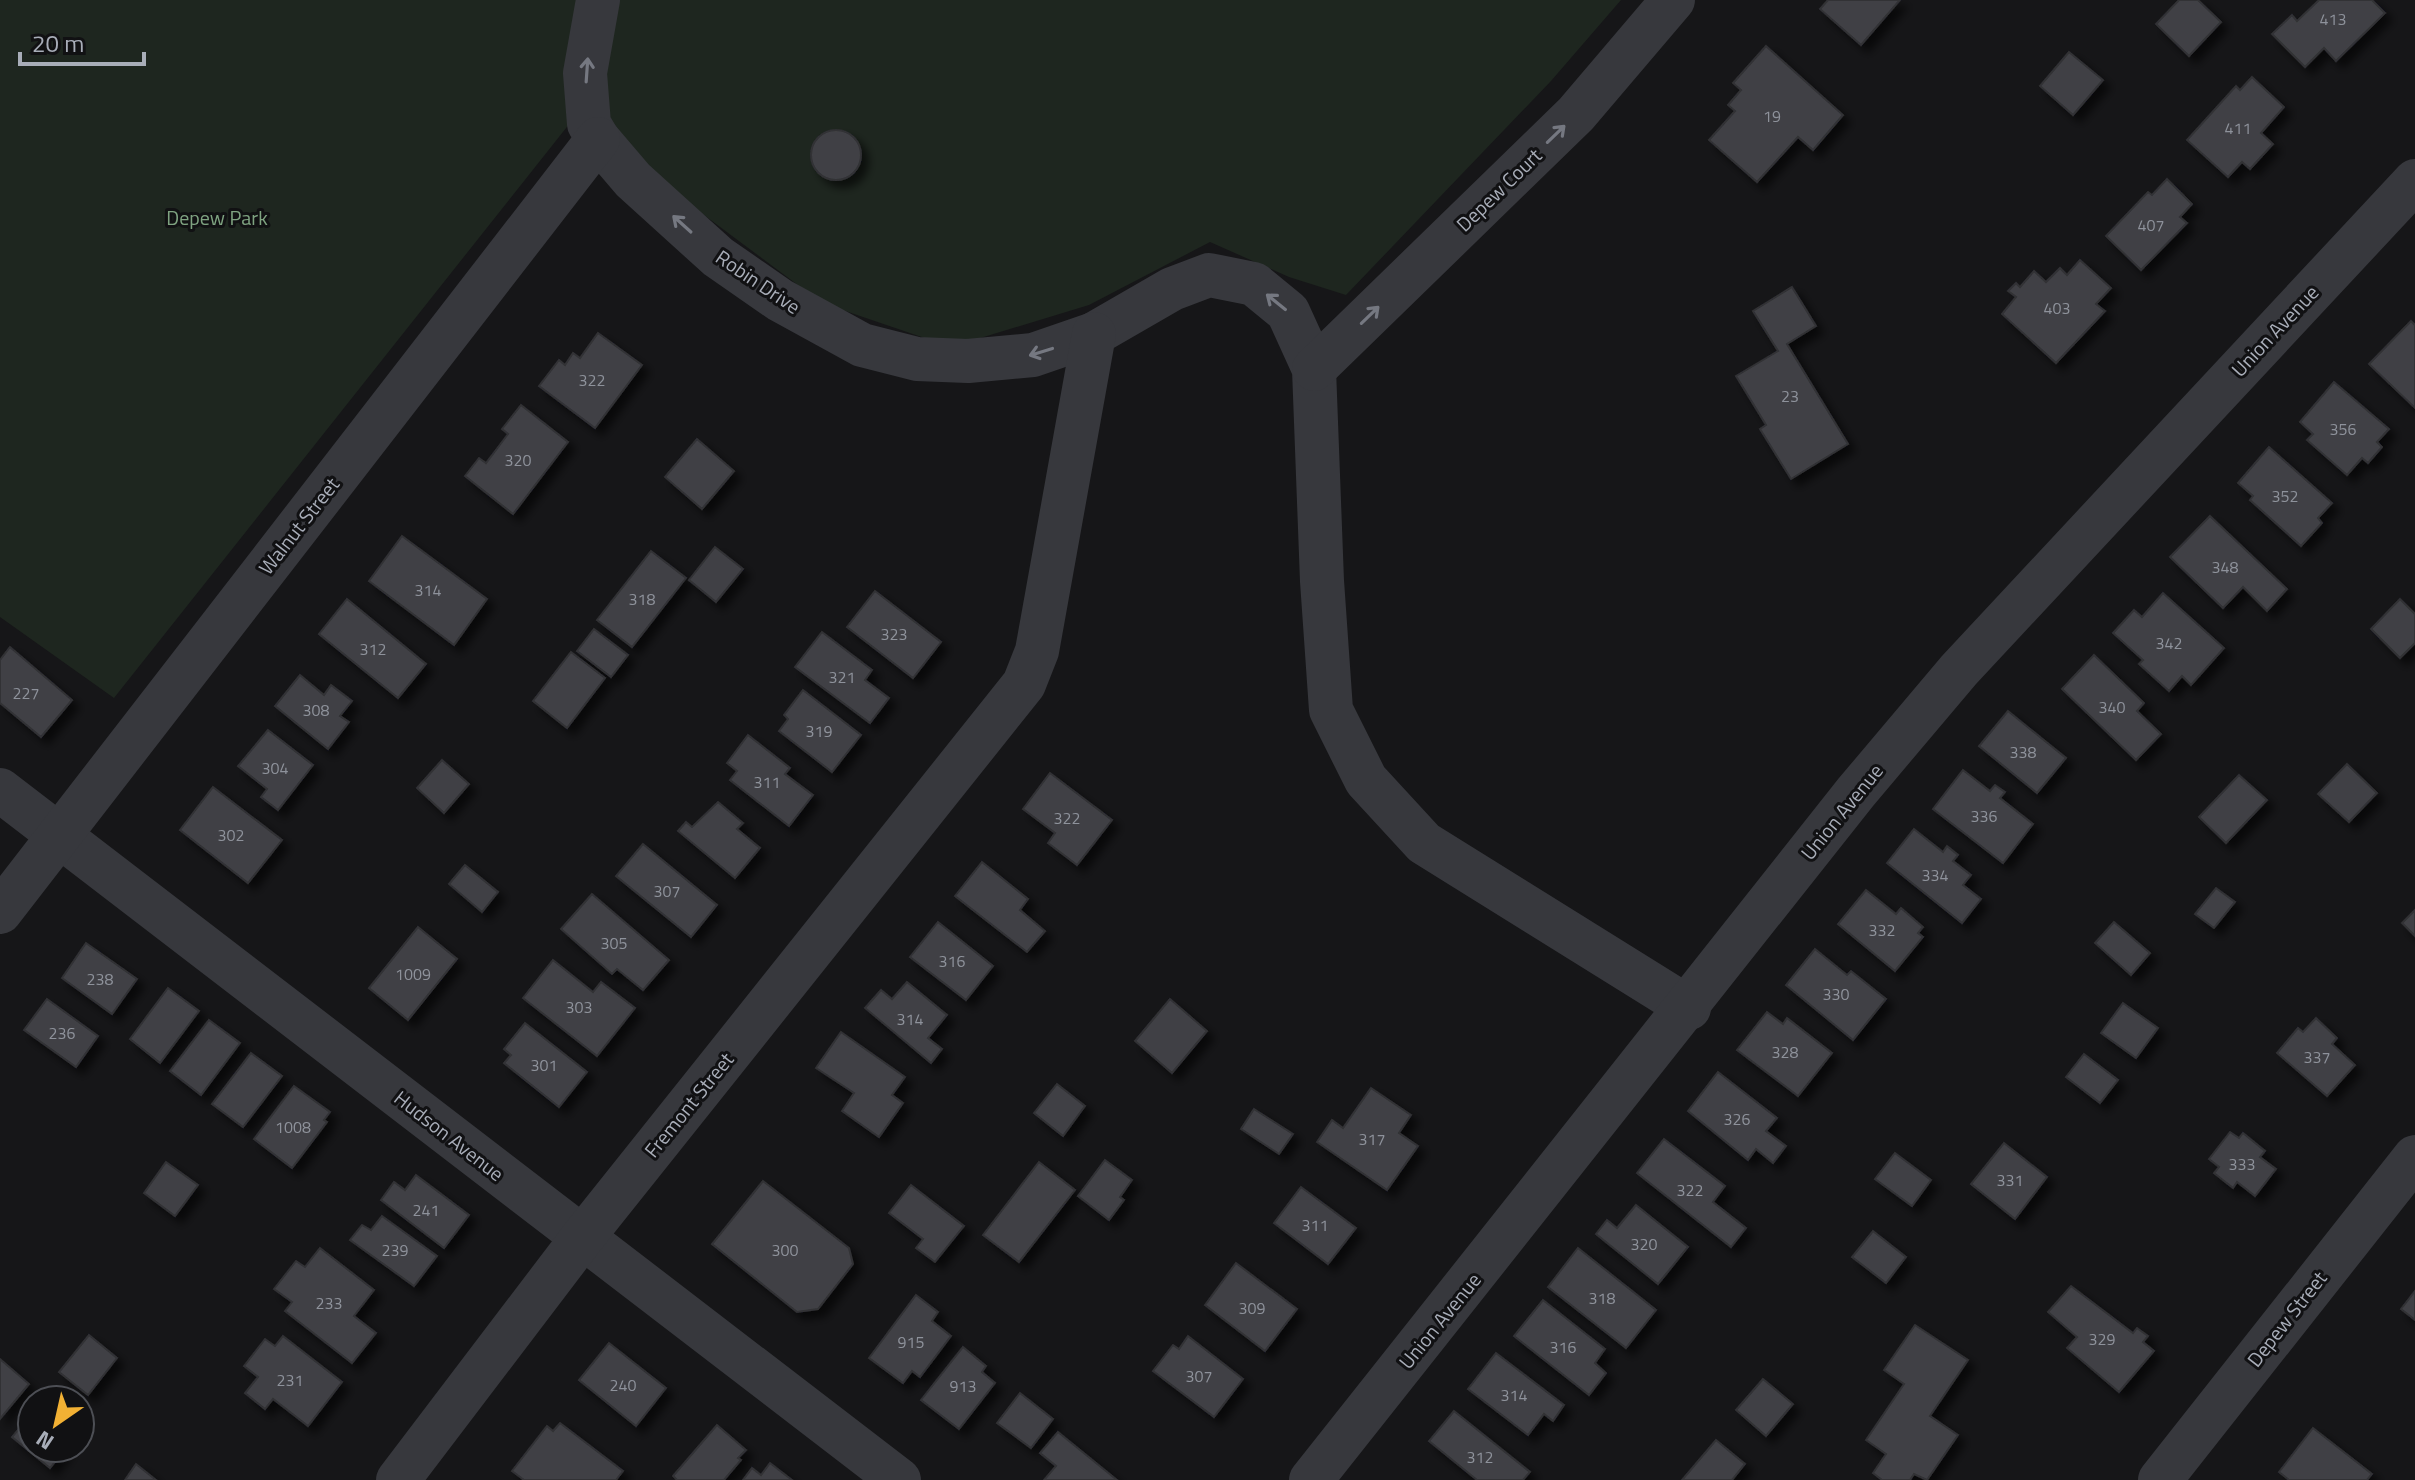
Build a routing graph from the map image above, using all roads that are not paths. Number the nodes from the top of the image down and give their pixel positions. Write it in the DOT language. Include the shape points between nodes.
graph roads {
  1 [pos="598,0"];
  2 [pos="1673,0"];
  3 [pos="598,139"];
  4 [pos="2406,210"];
  5 [pos="1094,334"];
  6 [pos="1314,369"];
  7 [pos="0,790"];
  8 [pos="59,835"];
  9 [pos="0,912"];
  10 [pos="1689,1008"];
  11 [pos="2415,1157"];
  12 [pos="582,1238"];
  13 [pos="398,1480"];
  14 [pos="899,1480"];
  15 [pos="1311,1480"];
  16 [pos="2160,1480"];
  3 -- 1 [label="street, Robin Drive, one-way" via="589,124 585,73"];
  6 -- 2 [label="street, Depew Court, one-way" via="1576,114"];
  5 -- 3 [label="street, Robin Drive, one-way" via="1033,355 968,361 917,359 862,345 780,300 718,257 633,180"];
  3 -- 8 [label="street, Walnut Street"];
  4 -- 10 [label="street, Union Avenue" via="1959,670 1856,792"];
  6 -- 5 [label="street, Robin Drive, one-way" via="1288,312 1254,284 1209,275 1172,289"];
  5 -- 12 [label="street, Fremont Street" via="1037,651 1024,684"];
  6 -- 10 [label="street" via="1331,710 1366,780 1424,843"];
  7 -- 8 [label="street, Hudson Avenue"];
  8 -- 9 [label="street, Walnut Street"];
  8 -- 12 [label="street, Hudson Avenue"];
  10 -- 15 [label="street, Union Avenue"];
  11 -- 16 [label="street, Depew Street"];
  12 -- 13 [label="street, Fremont Street"];
  12 -- 14 [label="street, Hudson Avenue"];
}
